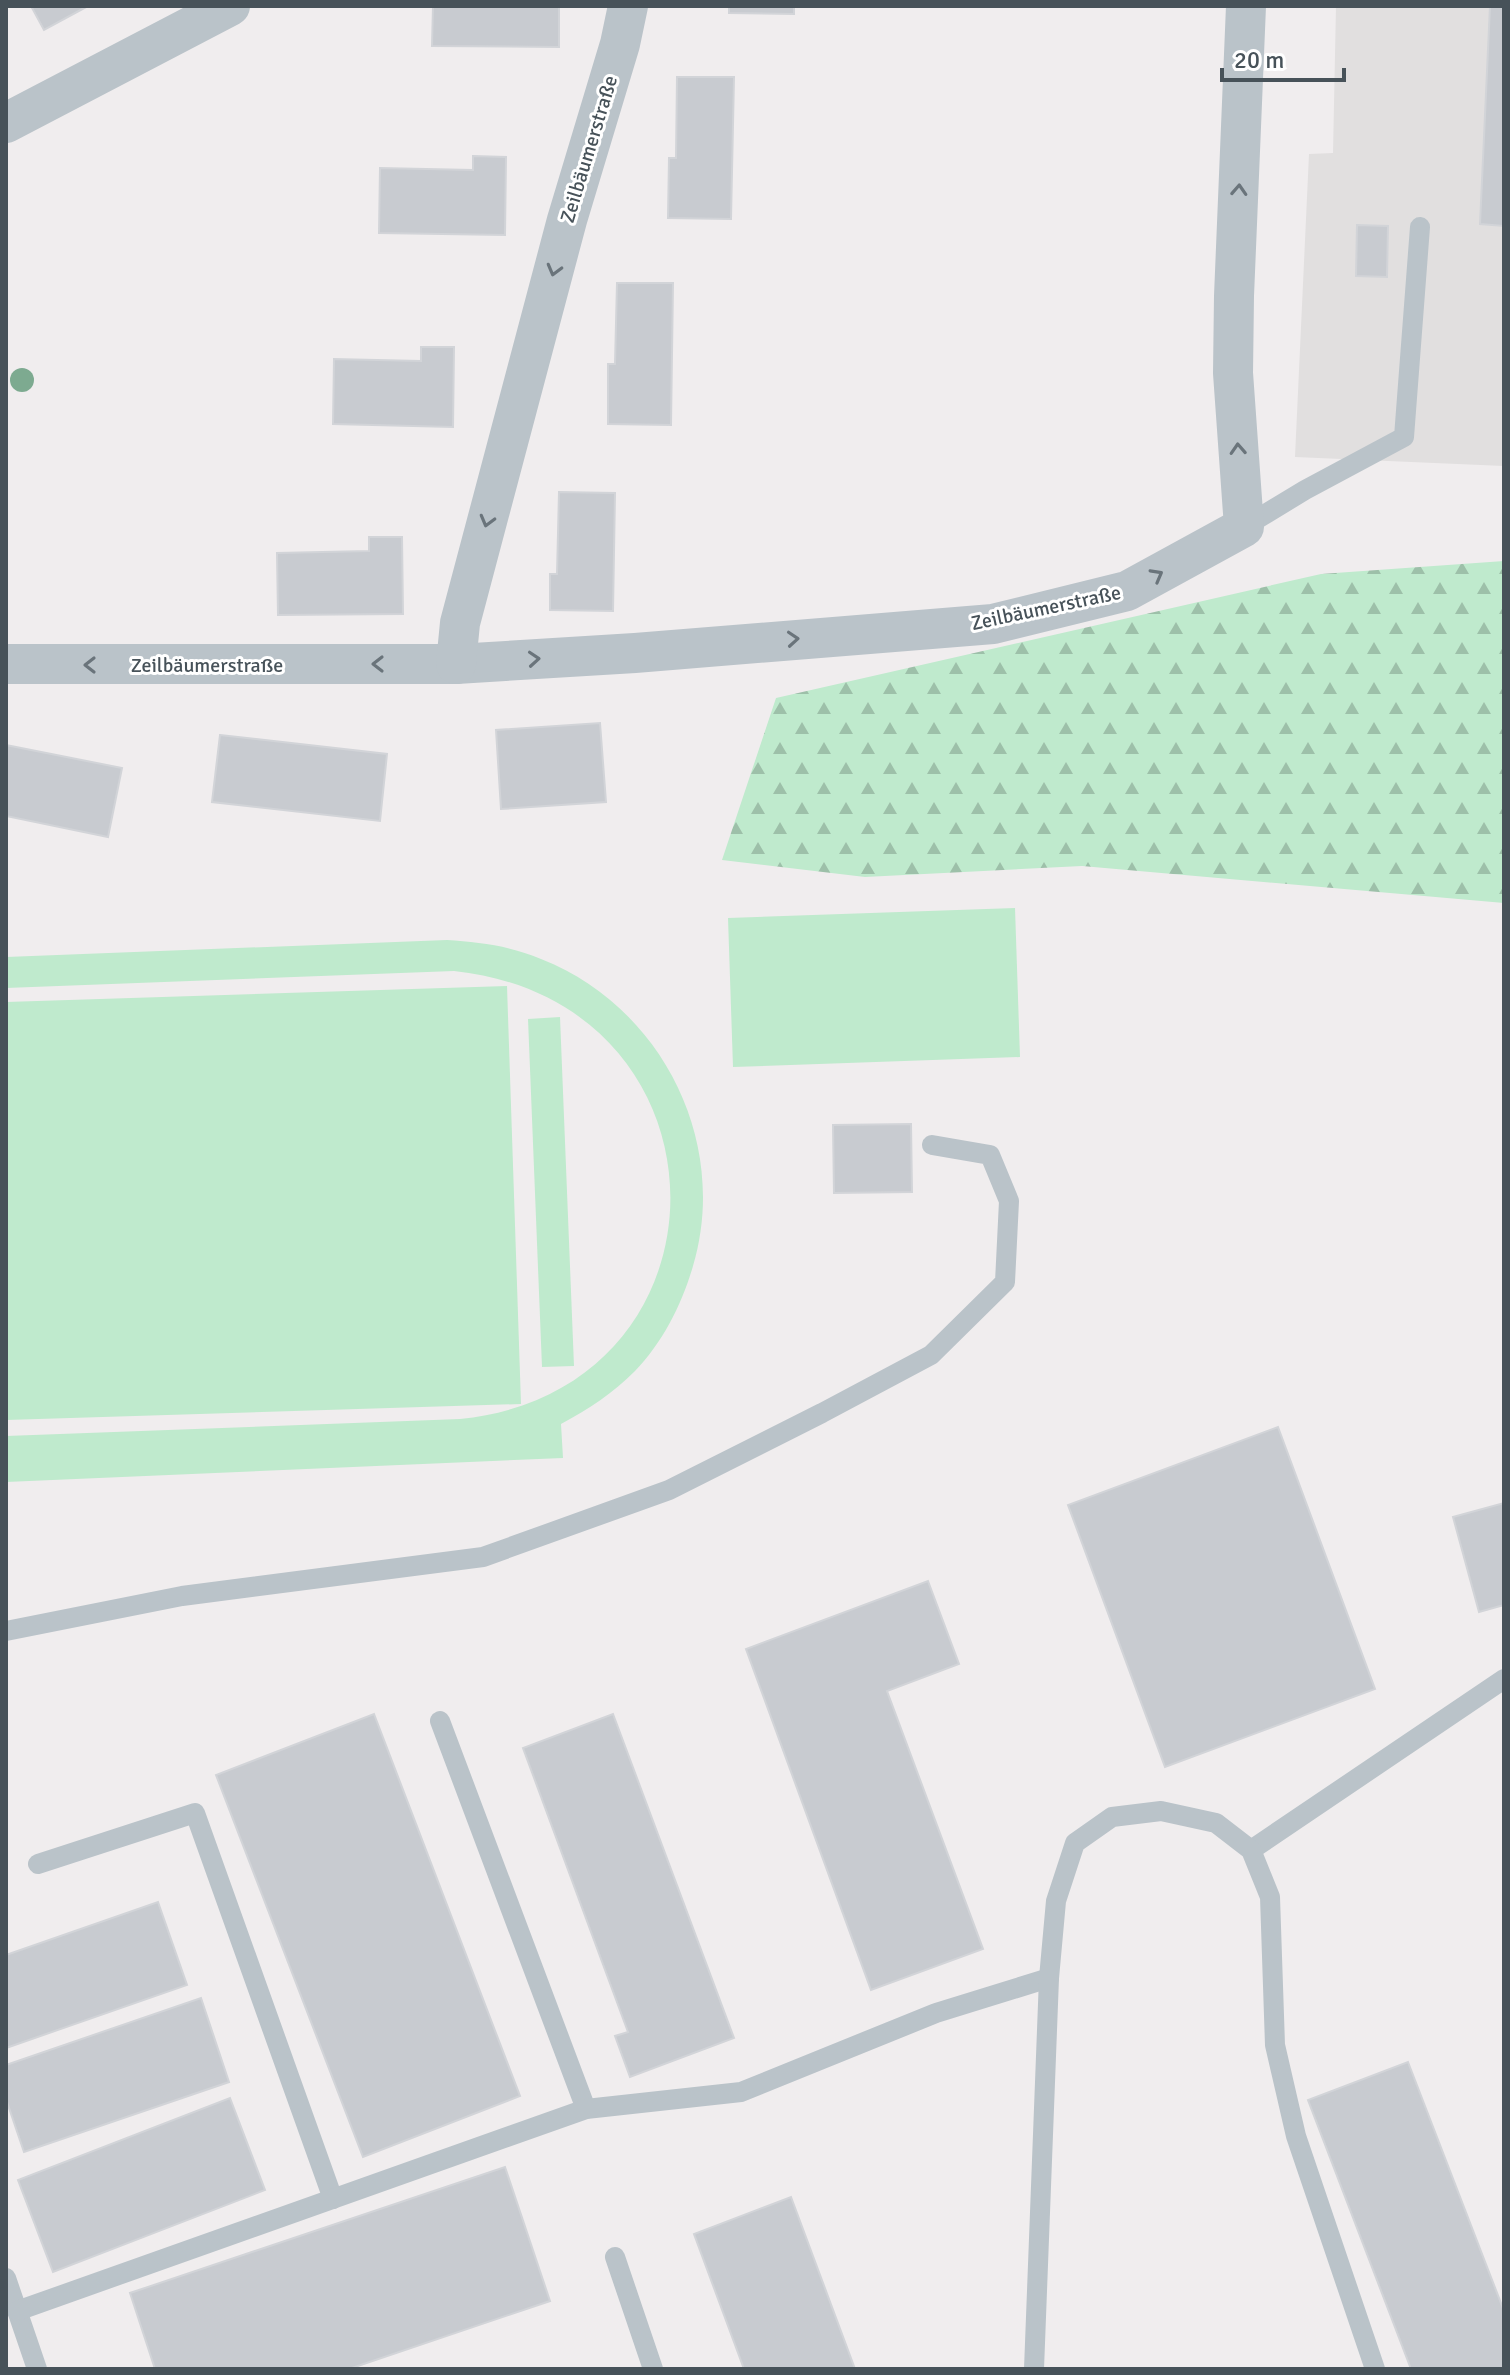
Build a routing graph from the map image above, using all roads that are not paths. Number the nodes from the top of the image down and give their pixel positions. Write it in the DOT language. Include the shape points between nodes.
graph roads {
  1 [pos="230,6"];
  2 [pos="628,6"];
  3 [pos="1246,6"];
  4 [pos="6,123"];
  5 [pos="1420,227"];
  6 [pos="1244,527"];
  7 [pos="6,664"];
  8 [pos="456,664"];
  9 [pos="932,1145"];
  10 [pos="6,1631"];
  11 [pos="1504,1679"];
  12 [pos="440,1721"];
  13 [pos="1251,1850"];
  14 [pos="38,1864"];
  15 [pos="1049,1978"];
  16 [pos="586,2109"];
  17 [pos="333,2199"];
  18 [pos="615,2257"];
  19 [pos="6,2278"];
  20 [pos="17,2311"];
  21 [pos="37,2369"];
  22 [pos="653,2369"];
  23 [pos="1034,2369"];
  24 [pos="1375,2369"];
  1 -- 4 [label="street"];
  2 -- 8 [label="street, Zeilbäumerstraße, one-way" via="460,623"];
  6 -- 3 [label="street, one-way" via="1233,358"];
  5 -- 6 [label="lane" via="1404,437"];
  8 -- 6 [label="street, Zeilbäumerstraße, one-way" via="993,624 1127,591"];
  8 -- 7 [label="street, Zeilbäumerstraße, one-way"];
  9 -- 10 [label="lane" via="990,1155 1009,1201 1005,1282 931,1355 822,1413 669,1490 483,1557 182,1596"];
  11 -- 13 [label="lane"];
  12 -- 16 [label="lane"];
  13 -- 15 [label="lane" via="1216,1823 1161,1811 1112,1817 1075,1843 1056,1901"];
  13 -- 24 [label="lane" via="1270,1897 1275,2045 1296,2136"];
  14 -- 17 [label="lane" via="195,1813"];
  15 -- 16 [label="lane" via="936,2013 741,2092"];
  15 -- 23 [label="lane"];
  16 -- 17 [label="lane"];
  17 -- 20 [label="lane"];
  18 -- 22 [label="lane"];
  19 -- 20 [label="lane"];
  20 -- 21 [label="lane"];
}
